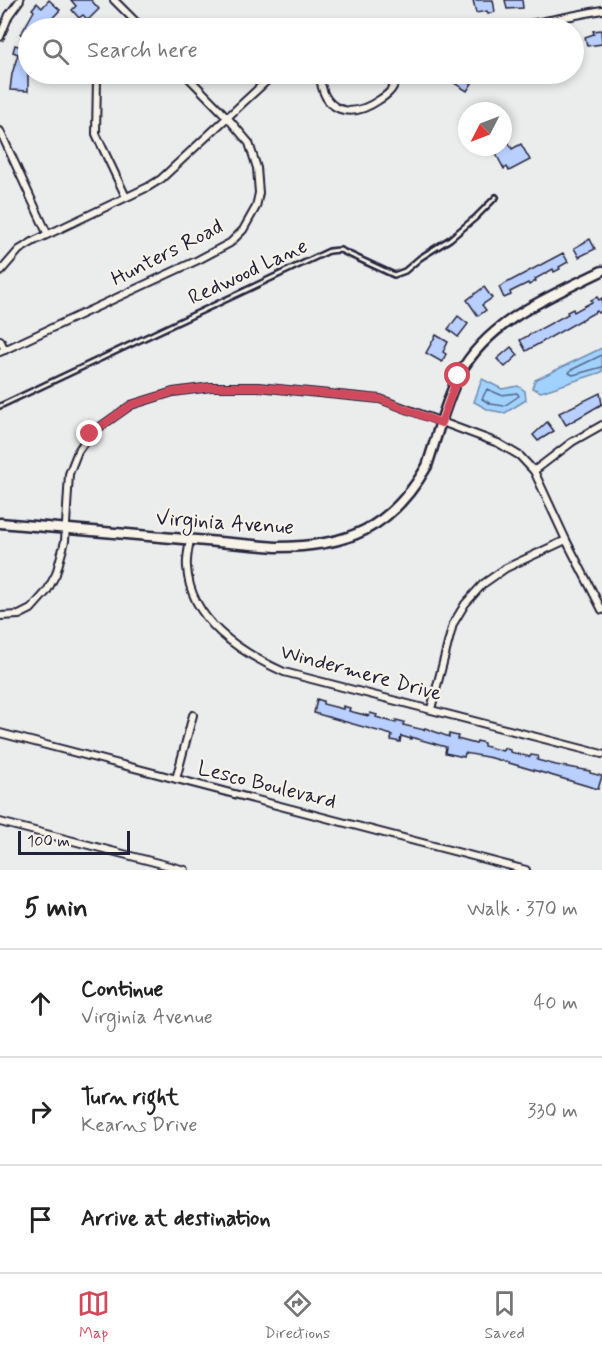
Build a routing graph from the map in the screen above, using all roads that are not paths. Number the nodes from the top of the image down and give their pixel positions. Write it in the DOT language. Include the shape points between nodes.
graph roads {
  1 [pos="20,0"];
  2 [pos="114,0"];
  3 [pos="602,10"];
  4 [pos="130,18"];
  5 [pos="561,18"];
  6 [pos="0,37"];
  7 [pos="97,84"];
  8 [pos="195,84"];
  9 [pos="263,84"];
  10 [pos="322,84"];
  11 [pos="393,84"];
  12 [pos="227,117"];
  13 [pos="0,132"];
  14 [pos="126,197"];
  15 [pos="496,197"];
  16 [pos="47,233"];
  17 [pos="0,272"];
  18 [pos="602,272"];
  19 [pos="0,340"];
  20 [pos="3,351"];
  21 [pos="0,406"];
  22 [pos="441,423"];
  23 [pos="602,425"];
  24 [pos="534,471"];
  25 [pos="0,523"];
  26 [pos="66,528"];
  27 [pos="190,539"];
  28 [pos="566,540"];
  29 [pos="602,610"];
  30 [pos="0,616"];
  31 [pos="431,709"];
  32 [pos="193,715"];
  33 [pos="0,734"];
  34 [pos="602,754"];
  35 [pos="176,779"];
  36 [pos="0,822"];
  37 [pos="185,870"];
  38 [pos="526,870"];
  1 -- 6 [label="street"];
  2 -- 4 [label="street"];
  3 -- 5 [label="street"];
  7 -- 14 [label="street" via="96,134"];
  8 -- 12 [label="street, Hunters Road"];
  9 -- 12 [label="street"];
  10 -- 11 [label="street" via="328,100 351,112 372,105 389,93"];
  12 -- 14 [label="street" via="161,179"];
  12 -- 20 [label="street, Hunters Road" via="249,143 257,168 259,194 243,230 230,243 198,260"];
  13 -- 16 [label="street"];
  14 -- 16 [label="street"];
  15 -- 21 [label="lane, Redwood Lane" via="450,239 405,271 394,275 340,250 329,251"];
  16 -- 17 [label="street" via="19,250"];
  18 -- 22 [label="street, Virginia Avenue" via="552,295 493,333 458,376"];
  19 -- 20 [label="street"];
  22 -- 24 [label="street" via="498,442"];
  22 -- 26 [label="street" via="380,399 258,387 173,392 131,405 90,434 69,474"];
  22 -- 27 [label="street, Virginia Avenue" via="427,466 415,486 387,517 359,533 302,547"];
  23 -- 24 [label="street"];
  24 -- 28 [label="street"];
  25 -- 26 [label="street, Virginia Avenue"];
  26 -- 27 [label="street, Virginia Avenue"];
  26 -- 30 [label="street" via="56,574 47,591 25,612"];
  27 -- 31 [label="street, Windermere Drive" via="187,567 193,596 206,618 231,642 284,672"];
  28 -- 29 [label="street"];
  28 -- 31 [label="street" via="506,568 483,584 465,604 453,624"];
  31 -- 34 [label="street, Windermere Drive"];
  32 -- 35 [label="street"];
  33 -- 35 [label="street, Lesco Boulevard"];
  35 -- 38 [label="street, Lesco Boulevard"];
  36 -- 37 [label="street"];
}
